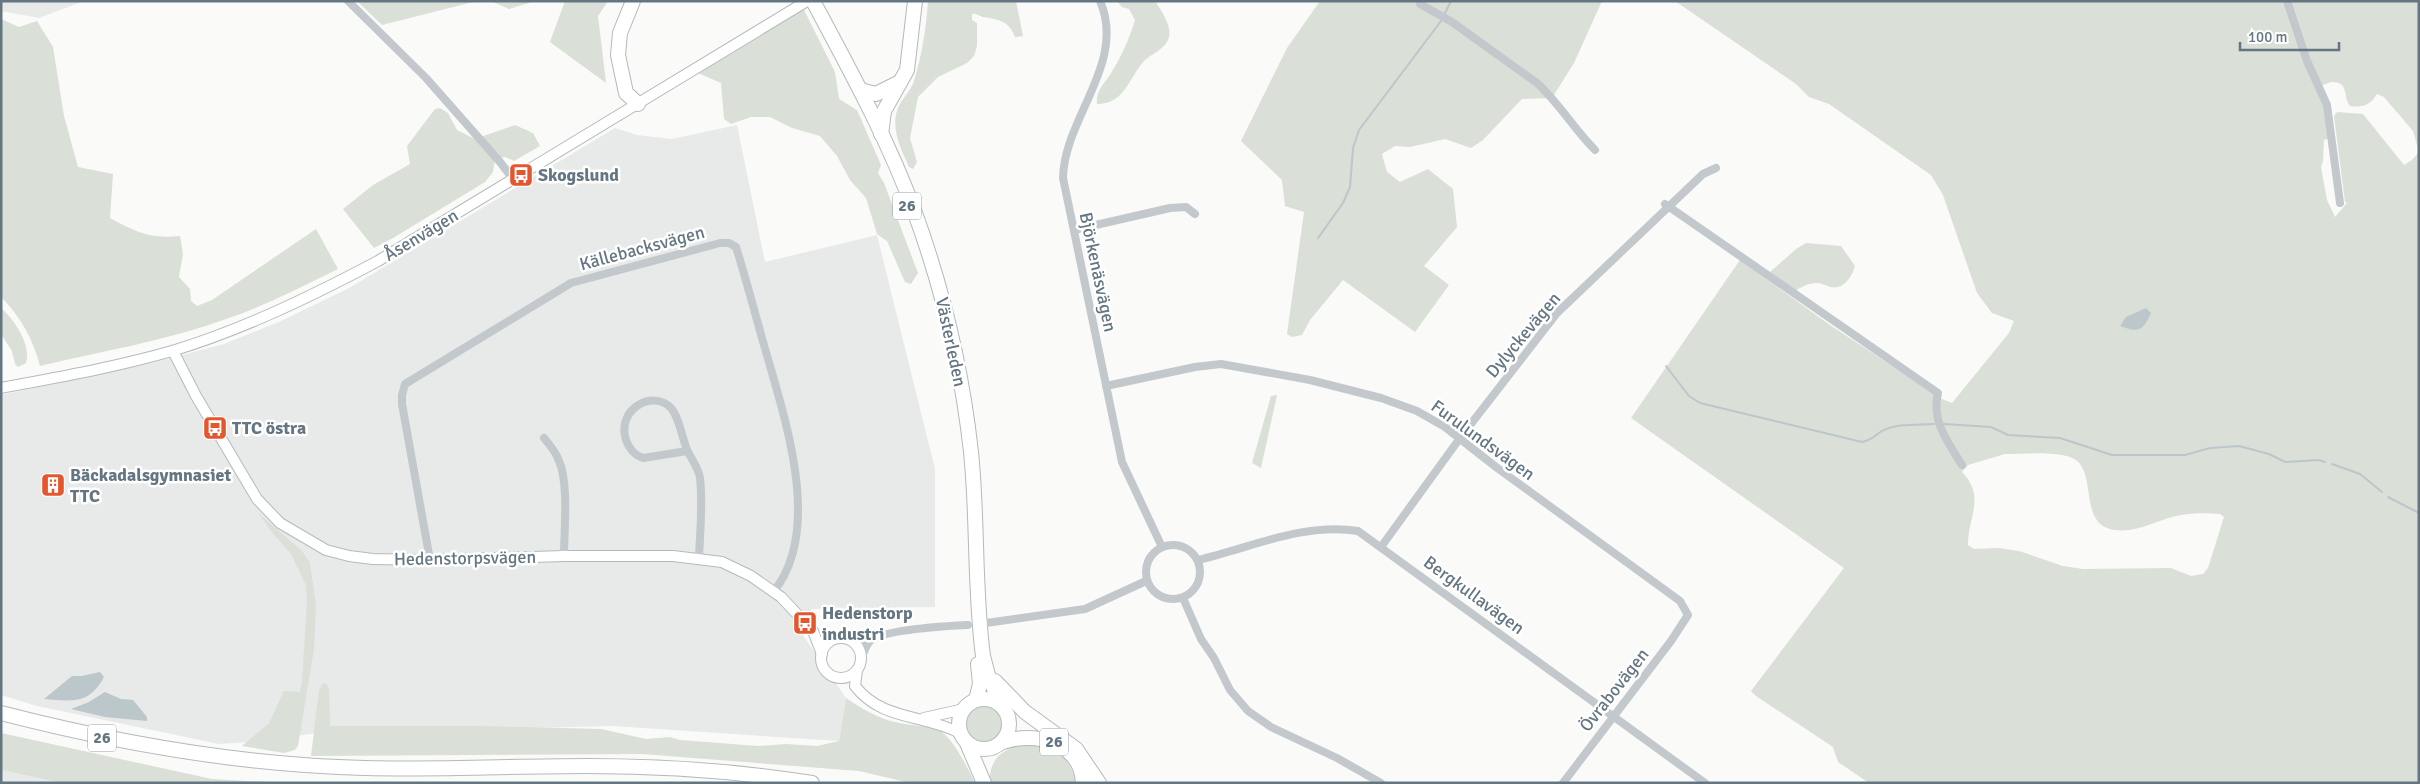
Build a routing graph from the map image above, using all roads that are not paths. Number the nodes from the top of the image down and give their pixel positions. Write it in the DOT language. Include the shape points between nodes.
graph roads {
  1 [pos="348,1"];
  2 [pos="633,1"];
  3 [pos="915,1"];
  4 [pos="1100,1"];
  5 [pos="2288,1"];
  6 [pos="1420,2"];
  7 [pos="813,5"];
  8 [pos="903,79"];
  9 [pos="860,90"];
  10 [pos="638,104"];
  11 [pos="881,134"];
  12 [pos="1595,150"];
  13 [pos="1716,168"];
  14 [pos="513,179"];
  15 [pos="2340,203"];
  16 [pos="1667,205"];
  17 [pos="1196,214"];
  18 [pos="1074,230"];
  19 [pos="173,350"];
  20 [pos="1106,386"];
  21 [pos="1,388"];
  22 [pos="544,438"];
  23 [pos="1460,438"];
  24 [pos="687,451"];
  25 [pos="1962,465"];
  26 [pos="1162,547"];
  27 [pos="1381,547"];
  28 [pos="564,556"];
  29 [pos="698,558"];
  30 [pos="430,560"];
  31 [pos="1198,560"];
  32 [pos="1146,582"];
  33 [pos="774,591"];
  34 [pos="1183,598"];
  35 [pos="1688,615"];
  36 [pos="986,623"];
  37 [pos="968,625"];
  38 [pos="814,631"];
  39 [pos="835,639"];
  40 [pos="869,642"];
  41 [pos="854,643"];
  42 [pos="822,654"];
  43 [pos="861,658"];
  44 [pos="985,667"];
  45 [pos="857,670"];
  46 [pos="837,677"];
  47 [pos="855,686"];
  48 [pos="976,700"];
  49 [pos="1001,705"];
  50 [pos="964,708"];
  51 [pos="1,713"];
  52 [pos="1613,716"];
  53 [pos="1009,718"];
  54 [pos="1,719"];
  55 [pos="918,719"];
  56 [pos="1047,728"];
  57 [pos="963,738"];
  58 [pos="998,745"];
  59 [pos="763,783"];
  60 [pos="812,783"];
  61 [pos="985,783"];
  62 [pos="1083,783"];
  63 [pos="1099,783"];
  64 [pos="1381,783"];
  65 [pos="1563,783"];
  66 [pos="1705,783"];
  1 -- 14 [label="street" via="426,78"];
  2 -- 10 [label="highway" via="618,44 619,66 628,95"];
  3 -- 8 [label="highway" via="909,57"];
  4 -- 18 [label="street, Björkenäsvägen" via="1108,26 1102,67 1063,166"];
  5 -- 15 [label="street" via="2307,61 2327,105"];
  6 -- 12 [label="street" via="1548,93"];
  7 -- 9 [label="highway, Västerleden / 26"];
  7 -- 10 [label="street, Åsenvägen"];
  7 -- 48 [label="highway, Västerleden / 26" via="893,171 914,224 943,321 961,413 970,492 980,684"];
  8 -- 9 [label="highway" via="882,92 871,94"];
  8 -- 11 [label="highway" via="884,111"];
  9 -- 11 [label="highway, Västerleden / 26"];
  10 -- 14 [label="street, Åsenvägen"];
  11 -- 44 [label="highway, Västerleden / 26" via="930,256 957,364 971,452"];
  13 -- 16 [label="street, Dylyckevägen" via="1703,174"];
  14 -- 19 [label="street, Åsenvägen" via="327,288 235,329"];
  16 -- 23 [label="street, Dylyckevägen" via="1557,313"];
  16 -- 25 [label="street" via="1938,393 1940,427"];
  17 -- 18 [label="street" via="1186,207 1170,208"];
  18 -- 20 [label="street, Björkenäsvägen"];
  19 -- 21 [label="street, Åsenvägen" via="121,365"];
  19 -- 30 [label="street, Hedenstorpsvägen" via="196,396 257,499 280,523 304,539 342,555"];
  20 -- 23 [label="street, Furulundsvägen" via="1222,364 1310,380 1381,398 1417,411"];
  20 -- 26 [label="street, Björkenäsvägen" via="1122,462"];
  22 -- 28 [label="street" via="554,450 564,480"];
  23 -- 27 [label="street, Dylyckevägen"];
  23 -- 35 [label="street, Furulundsvägen" via="1680,601"];
  24 -- 24 [label="street" via="675,415 664,404 648,402 634,408 624,419 626,440 636,456"];
  24 -- 29 [label="street" via="700,477"];
  26 -- 31 [label="street" via="1176,545 1188,550"];
  26 -- 32 [label="street" via="1147,561"];
  27 -- 31 [label="street, Bergkullavägen" via="1358,531 1340,528 1304,532"];
  27 -- 52 [label="street, Bergkullavägen"];
  28 -- 29 [label="street, Hedenstorpsvägen"];
  28 -- 30 [label="street, Hedenstorpsvägen"];
  29 -- 33 [label="street, Hedenstorpsvägen" via="722,562"];
  30 -- 33 [label="street, Källebacksvägen" via="402,404 405,384 571,283 705,246 729,243 736,247 740,260 795,468 797,520 794,554"];
  31 -- 34 [label="street" via="1200,578 1196,587"];
  32 -- 34 [label="street" via="1161,598"];
  32 -- 36 [label="street" via="1084,609"];
  33 -- 38 [label="street, Hedenstorpsvägen"];
  34 -- 64 [label="street" via="1230,690 1248,711 1272,727"];
  35 -- 52 [label="street, Övrabovägen"];
  37 -- 40 [label="street" via="892,634"];
  38 -- 39 [label="street"];
  38 -- 42 [label="street, Hedenstorpsvägen"];
  39 -- 41 [label="street" via="845,638"];
  39 -- 42 [label="street" via="826,645"];
  40 -- 41 [label="street"];
  40 -- 43 [label="street"];
  41 -- 43 [label="street"];
  42 -- 46 [label="street" via="825,670"];
  43 -- 45 [label="street"];
  44 -- 49 [label="highway, Västerleden / 26"];
  44 -- 56 [label="highway, 26" via="1012,701"];
  45 -- 46 [label="street" via="848,676"];
  45 -- 47 [label="street"];
  46 -- 47 [label="street"];
  47 -- 55 [label="street" via="882,708"];
  48 -- 49 [label="highway" via="992,700"];
  48 -- 50 [label="highway"];
  49 -- 53 [label="highway, 26"];
  50 -- 55 [label="street"];
  50 -- 57 [label="highway" via="960,716"];
  51 -- 60 [label="highway, 26" via="122,741 250,761 366,768 643,767"];
  52 -- 65 [label="street, Övrabovägen"];
  52 -- 66 [label="street, Bergkullavägen"];
  53 -- 56 [label="highway"];
  53 -- 58 [label="highway" via="1009,731"];
  54 -- 59 [label="highway, 26" via="137,750 286,771 365,774 644,773"];
  55 -- 57 [label="street" via="944,725"];
  56 -- 63 [label="highway" via="1076,750"];
  57 -- 58 [label="highway, 26" via="977,748"];
  57 -- 61 [label="highway"];
  58 -- 61 [label="highway" via="987,761"];
  58 -- 62 [label="highway, 26" via="1028,736 1056,743 1076,762"];
}
